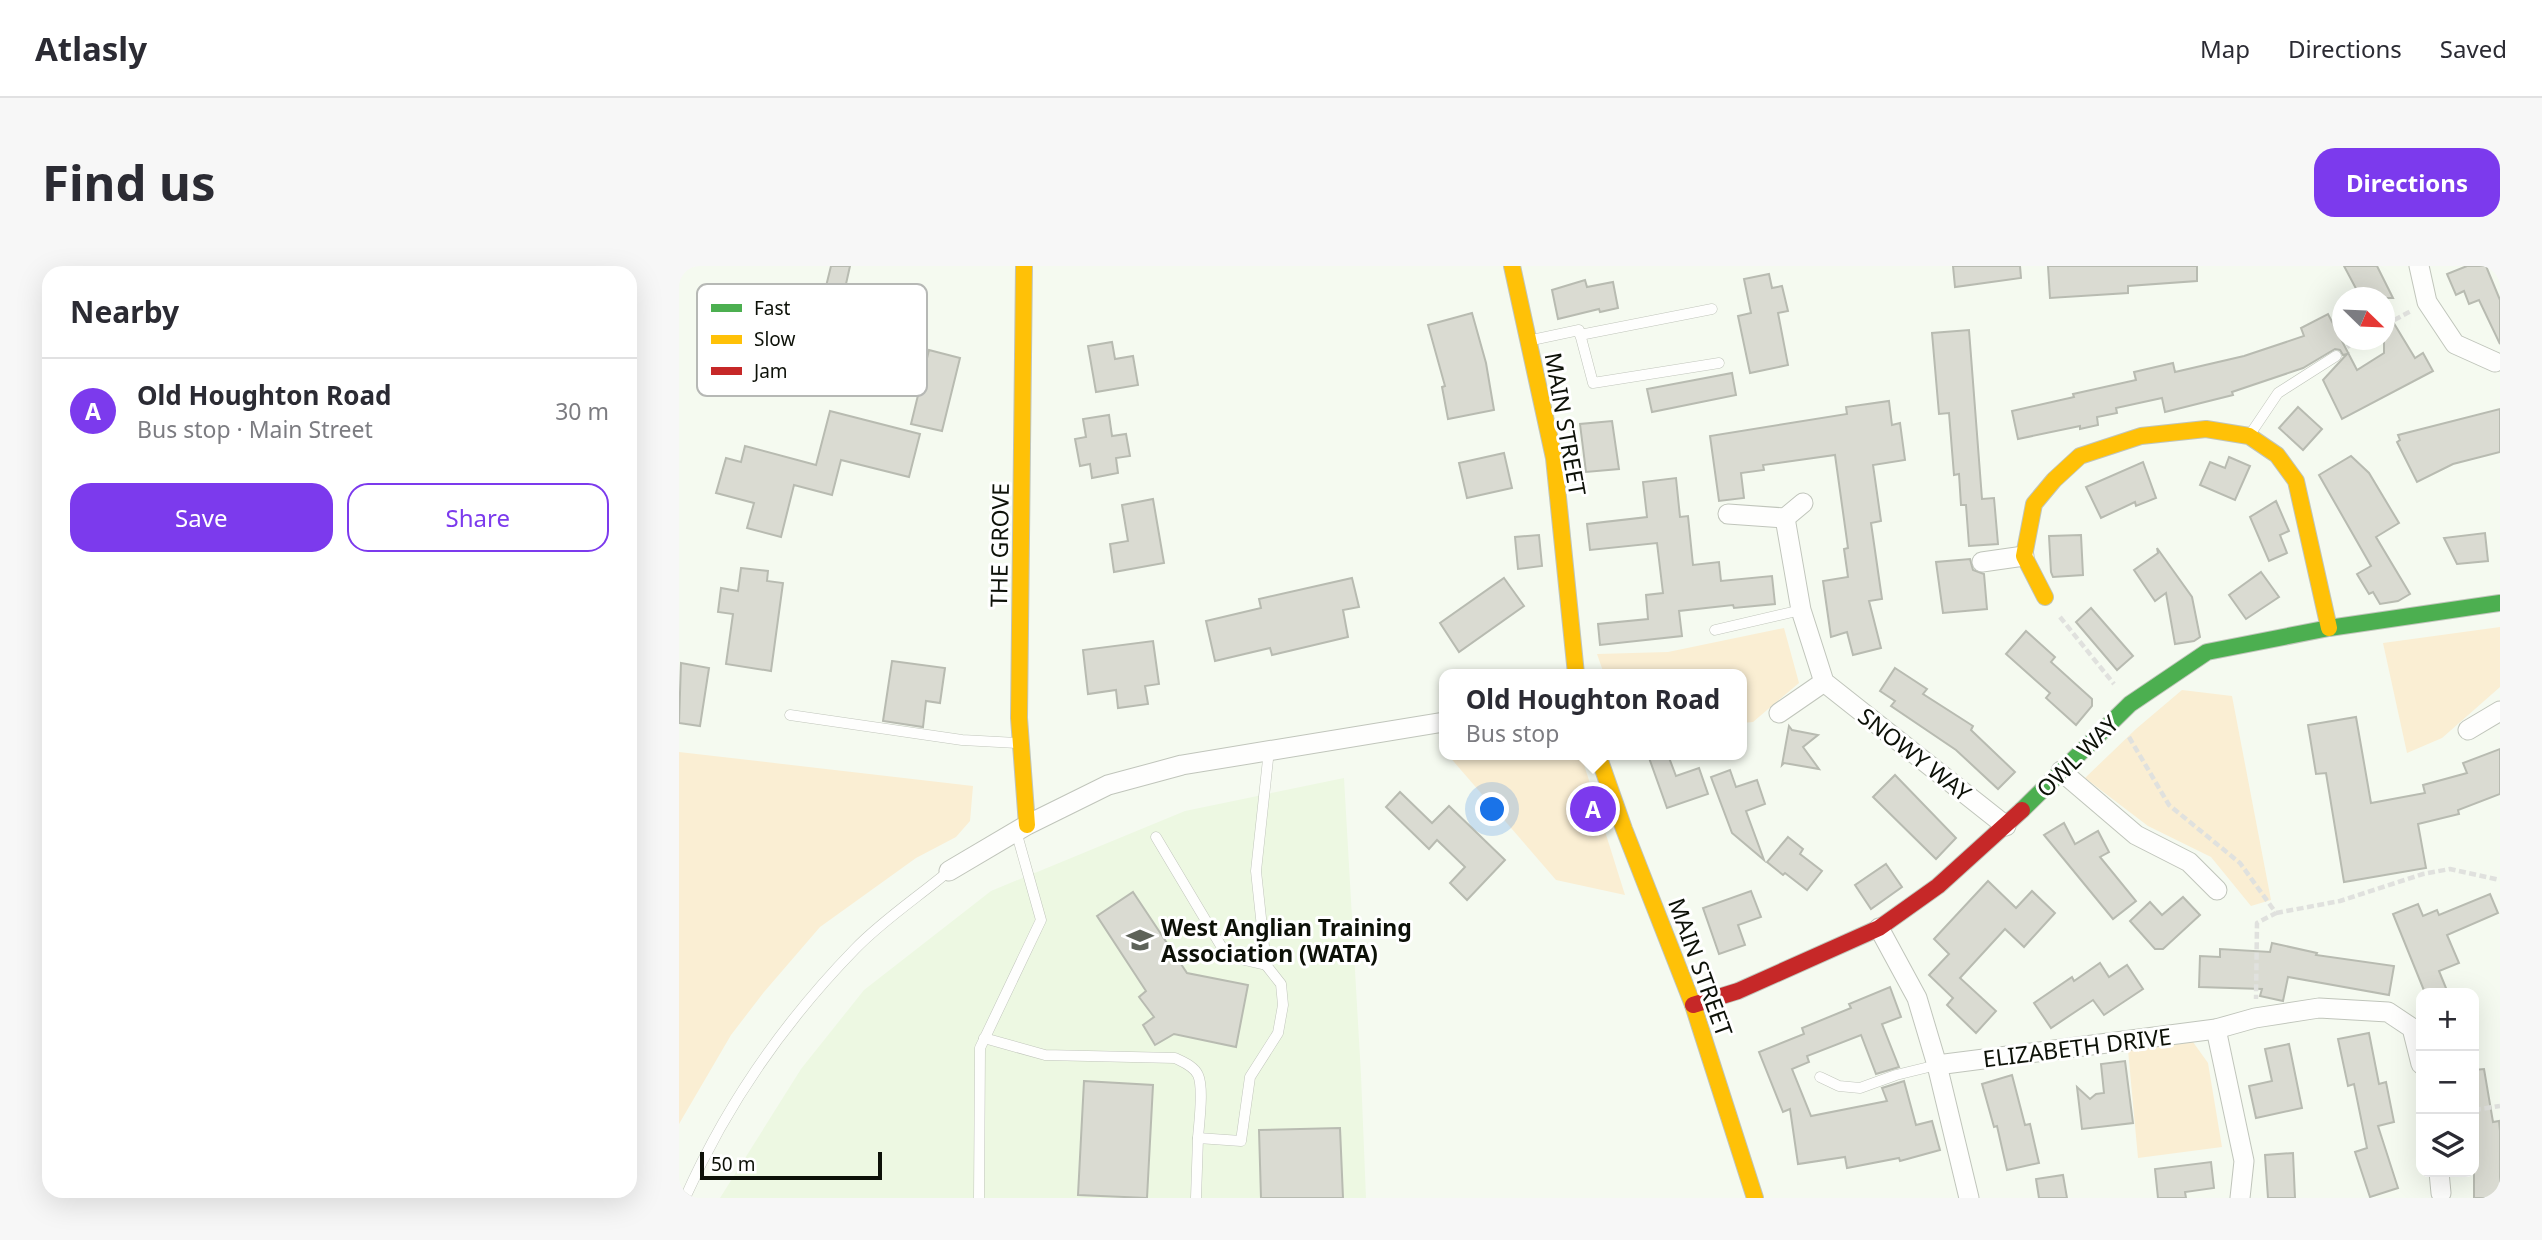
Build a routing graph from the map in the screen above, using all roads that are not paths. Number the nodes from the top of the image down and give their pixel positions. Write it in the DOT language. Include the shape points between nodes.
graph roads {
  1 [pos="1024,266"];
  2 [pos="1512,266"];
  3 [pos="2419,266"];
  4 [pos="1712,309"];
  5 [pos="1580,335"];
  6 [pos="1528,341"];
  7 [pos="2336,356"];
  8 [pos="2495,362"];
  9 [pos="1719,363"];
  10 [pos="2249,436"];
  11 [pos="1803,503"];
  12 [pos="1728,514"];
  13 [pos="1785,518"];
  14 [pos="2024,556"];
  15 [pos="1982,562"];
  16 [pos="2045,597"];
  17 [pos="2500,603"];
  18 [pos="1801,610"];
  19 [pos="2329,628"];
  20 [pos="1715,630"];
  21 [pos="1575,669"];
  22 [pos="1824,682"];
  23 [pos="2500,711"];
  24 [pos="1779,713"];
  25 [pos="790,716"];
  26 [pos="1439,723"];
  27 [pos="2468,730"];
  28 [pos="1021,744"];
  29 [pos="1269,750"];
  30 [pos="1600,760"];
  31 [pos="2061,771"];
  32 [pos="2006,826"];
  33 [pos="1021,828"];
  34 [pos="1156,836"];
  35 [pos="949,872"];
  36 [pos="2217,890"];
  37 [pos="1879,928"];
  38 [pos="1266,965"];
  39 [pos="1693,1005"];
  40 [pos="2216,1029"];
  41 [pos="985,1038"];
  42 [pos="2418,1051"];
  43 [pos="1937,1065"];
  44 [pos="1820,1077"];
  45 [pos="1198,1138"];
  46 [pos="2439,1177"];
  47 [pos="2441,1193"];
  48 [pos="685,1198"];
  49 [pos="979,1198"];
  50 [pos="1196,1198"];
  51 [pos="1755,1198"];
  52 [pos="1969,1198"];
  53 [pos="2239,1198"];
  1 -- 28 [label="street, THE GROVE"];
  2 -- 6 [label="street, MAIN STREET"];
  3 -- 8 [label="street" via="2427,302 2455,344"];
  4 -- 5 [label="lane"];
  5 -- 6 [label="lane" via="1579,330"];
  5 -- 9 [label="lane" via="1593,383"];
  6 -- 21 [label="street, MAIN STREET" via="1553,458"];
  7 -- 10 [label="lane" via="2278,393"];
  10 -- 14 [label="street" via="2206,429 2141,436 2080,456 2034,503"];
  10 -- 19 [label="street" via="2277,455 2296,481"];
  11 -- 13 [label="street"];
  12 -- 13 [label="street"];
  13 -- 18 [label="street"];
  14 -- 15 [label="street"];
  14 -- 16 [label="street"];
  17 -- 19 [label="street, OWL WAY"];
  18 -- 20 [label="lane"];
  18 -- 22 [label="street"];
  19 -- 31 [label="street, OWL WAY" via="2207,652 2130,704"];
  22 -- 24 [label="street"];
  22 -- 32 [label="street, SNOWY WAY"];
  23 -- 27 [label="street"];
  25 -- 28 [label="lane"];
  26 -- 29 [label="street"];
  28 -- 33 [label="street, THE GROVE"];
  29 -- 33 [label="street" via="1182,765 1108,785"];
  29 -- 38 [label="lane" via="1256,871"];
  30 -- 39 [label="street, MAIN STREET"];
  31 -- 32 [label="street, OWL WAY"];
  31 -- 36 [label="street" via="2136,835 2189,862"];
  32 -- 37 [label="street, OWL WAY" via="1938,886"];
  33 -- 35 [label="street"];
  33 -- 41 [label="lane" via="1041,920"];
  34 -- 38 [label="lane" via="1227,957"];
  35 -- 48 [label="lane" via="856,948 781,1033 734,1104"];
  37 -- 39 [label="street, OWL WAY" via="1738,991"];
  37 -- 43 [label="street" via="1917,998"];
  38 -- 45 [label="lane" via="1281,984 1283,1005 1278,1033 1250,1077 1241,1141"];
  39 -- 51 [label="street, MAIN STREET"];
  40 -- 42 [label="street, ELIZABETH DRIVE" via="2319,1009 2388,1012 2412,1028"];
  40 -- 43 [label="street, ELIZABETH DRIVE"];
  40 -- 53 [label="street" via="2244,1161"];
  41 -- 45 [label="lane" via="1045,1055 1175,1058 1198,1074"];
  41 -- 49 [label="lane" via="980,1048"];
  43 -- 44 [label="lane" via="1860,1088 1839,1086"];
  43 -- 52 [label="street"];
  45 -- 50 [label="lane"];
  46 -- 47 [label="street"];
}
